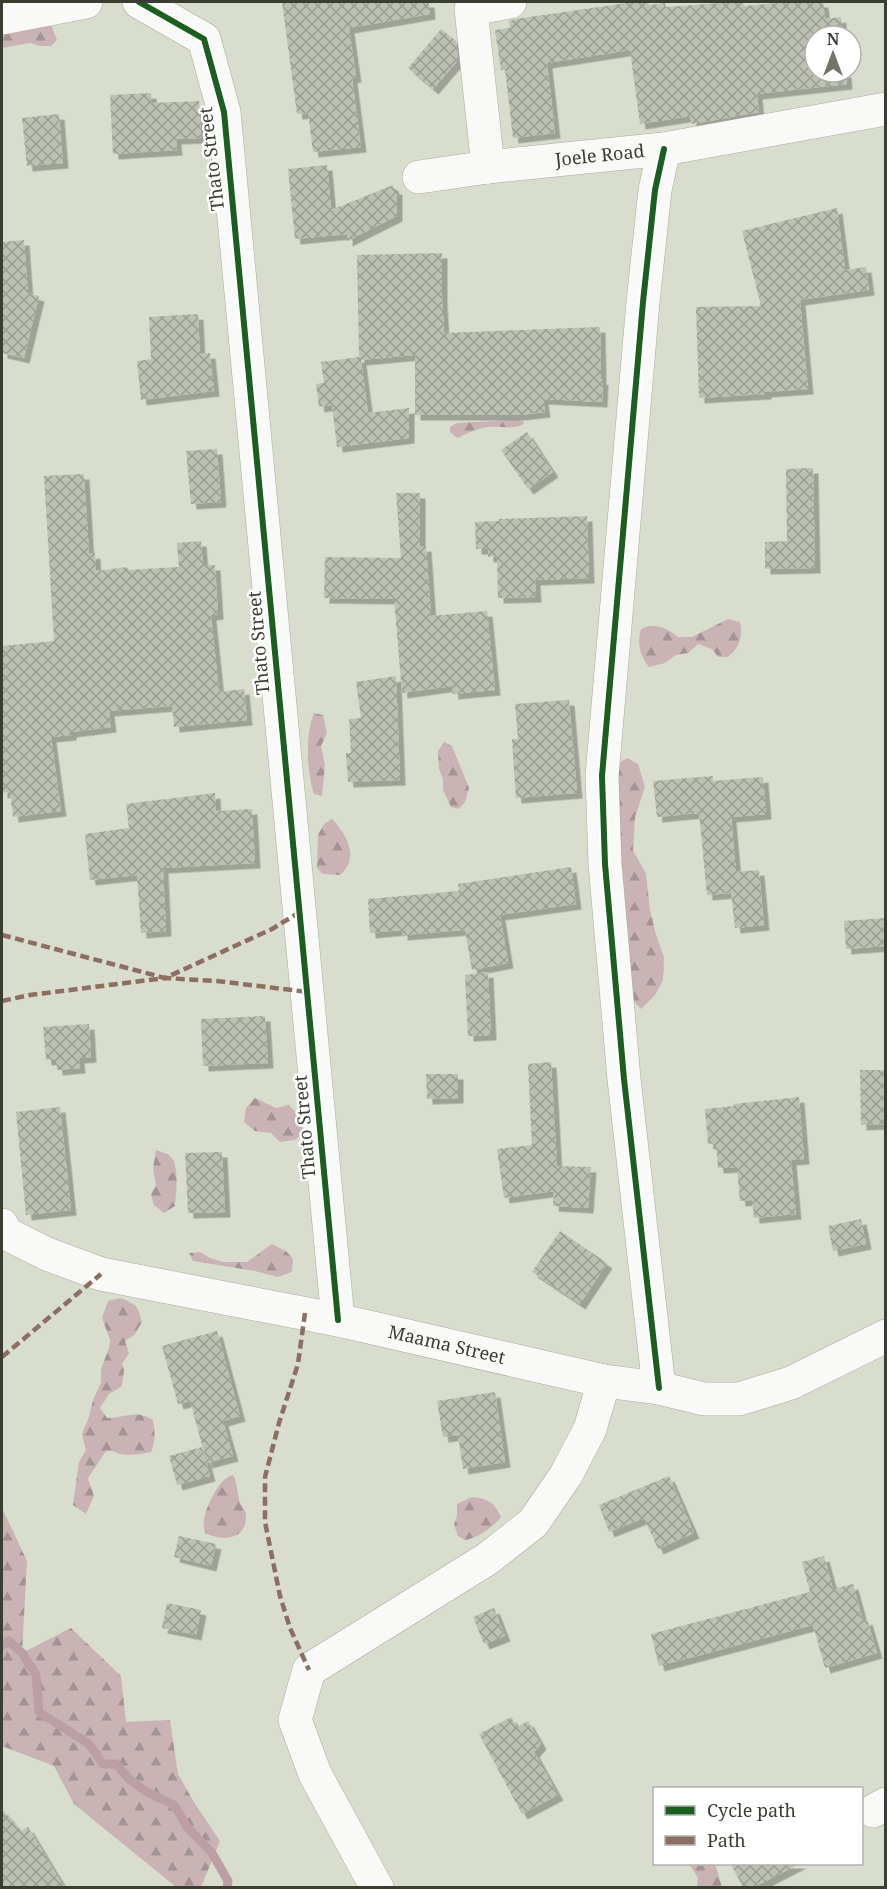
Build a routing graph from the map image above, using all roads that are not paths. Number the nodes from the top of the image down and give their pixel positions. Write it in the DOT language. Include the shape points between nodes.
graph roads {
  1 [pos="86,2"];
  2 [pos="139,2"];
  3 [pos="510,2"];
  4 [pos="2,18"];
  5 [pos="885,109"];
  6 [pos="664,149"];
  7 [pos="488,167"];
  8 [pos="419,177"];
  9 [pos="3,1229"];
  10 [pos="338,1320"];
  11 [pos="885,1336"];
  12 [pos="604,1381"];
  13 [pos="659,1388"];
  14 [pos="377,1887"];
  1 -- 4 [label="street"];
  2 -- 10 [label="street, Thato Street" via="204,39 224,111"];
  3 -- 7 [label="street" via="471,9"];
  5 -- 6 [label="street, Joele Road"];
  6 -- 7 [label="street, Joele Road"];
  6 -- 13 [label="street" via="655,190 643,302 602,776 605,864 624,1078"];
  7 -- 8 [label="street, Joele Road"];
  9 -- 10 [label="street, Maama Street" via="47,1254 101,1274"];
  10 -- 12 [label="street, Maama Street"];
  11 -- 13 [label="street, Maama Street" via="791,1383 739,1398 704,1399"];
  12 -- 13 [label="street, Maama Street"];
  12 -- 14 [label="street" via="590,1429 566,1475 533,1523 487,1559 309,1670 295,1720 315,1774"];
}
